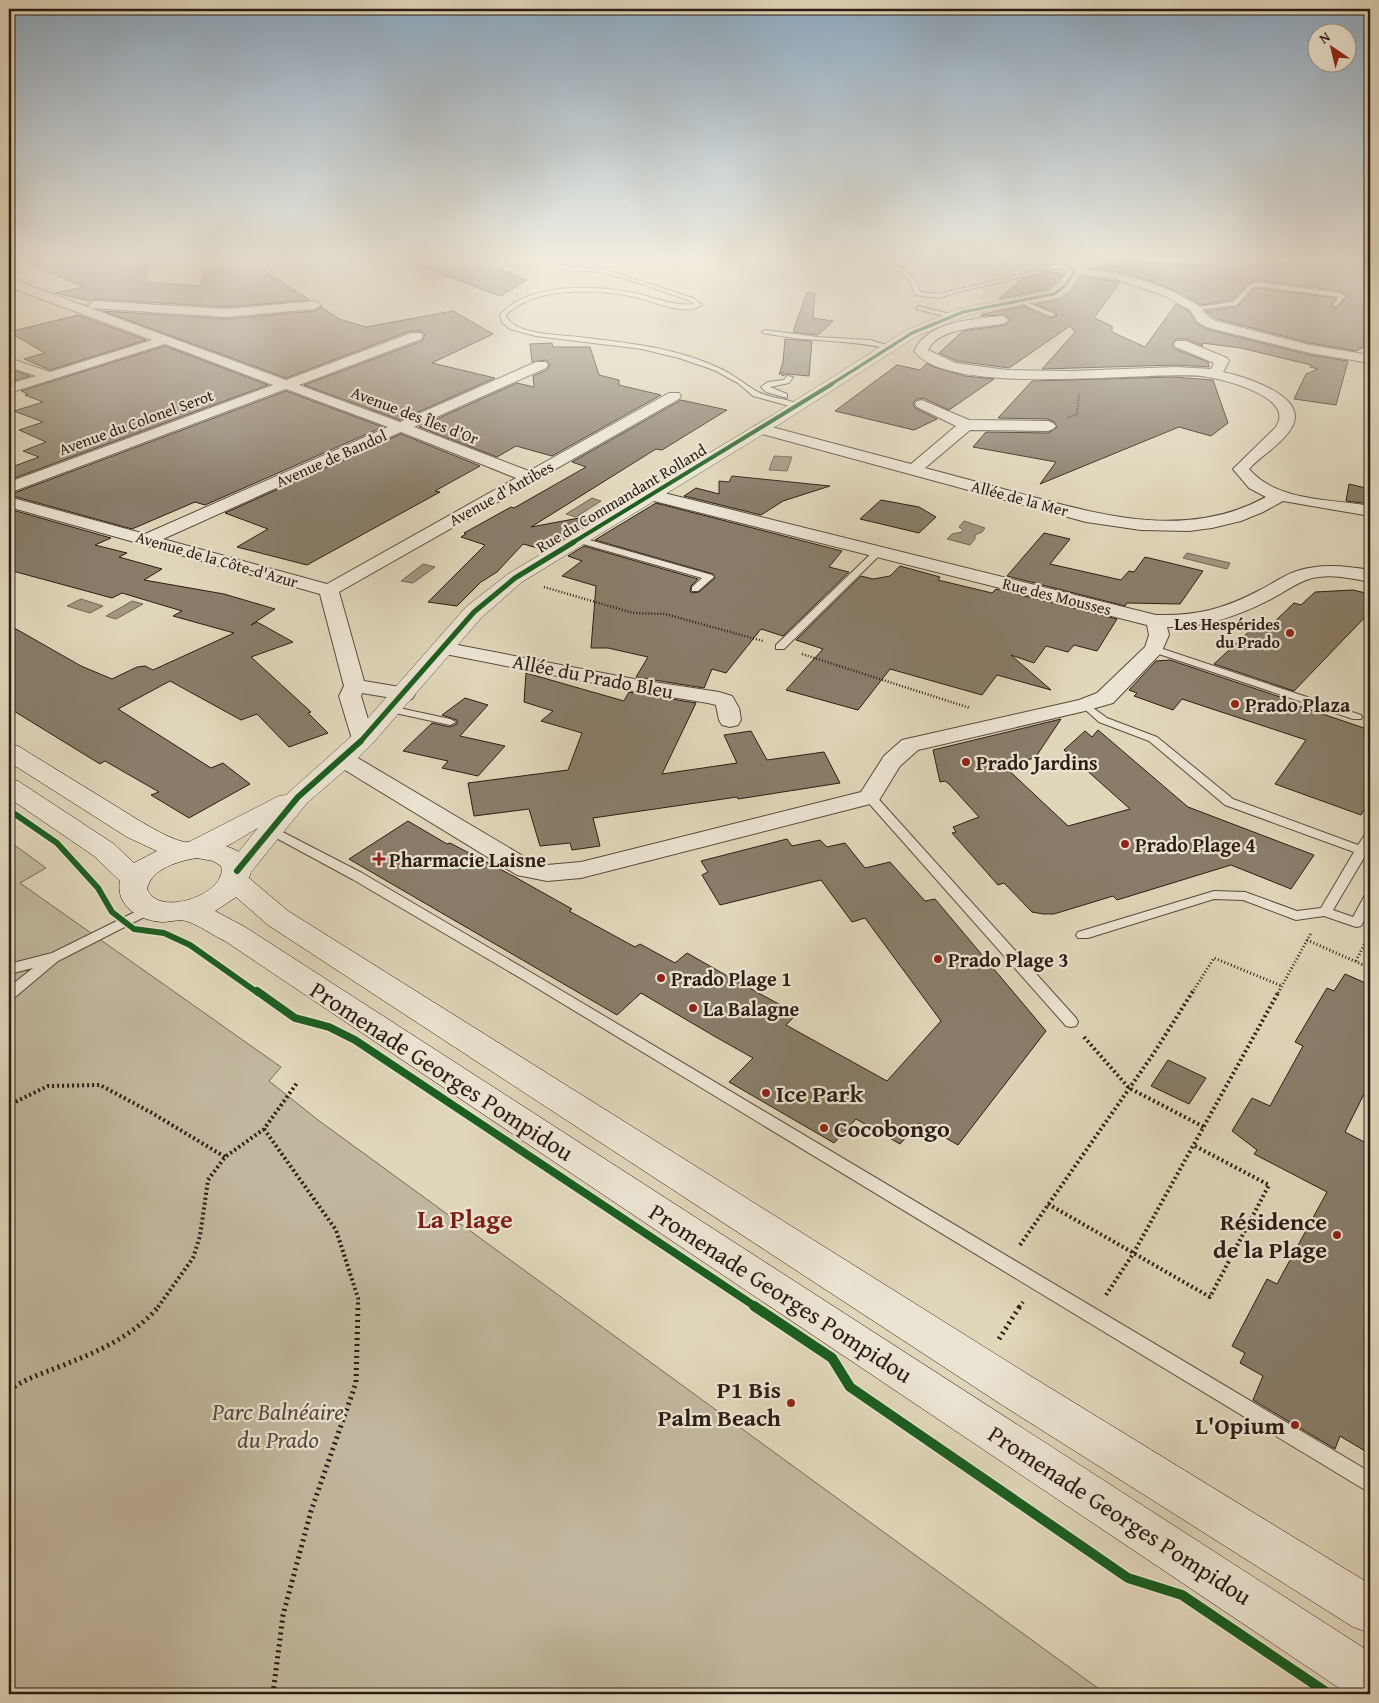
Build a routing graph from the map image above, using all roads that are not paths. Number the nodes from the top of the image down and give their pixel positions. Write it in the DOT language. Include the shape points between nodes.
graph roads {
  1 [pos="160,338"];
  2 [pos="409,338"];
  3 [pos="572,338"];
  4 [pos="812,338"];
  5 [pos="903,338"];
  6 [pos="930,338"];
  7 [pos="1268,338"];
  8 [pos="164,340"];
  9 [pos="1181,344"];
  10 [pos="890,347"];
  11 [pos="1370,359"];
  12 [pos="9,362"];
  13 [pos="542,365"];
  14 [pos="1215,374"];
  15 [pos="49,376"];
  16 [pos="789,377"];
  17 [pos="286,385"];
  18 [pos="9,389"];
  19 [pos="674,396"];
  20 [pos="801,404"];
  21 [pos="922,404"];
  22 [pos="966,425"];
  23 [pos="1048,426"];
  24 [pos="401,427"];
  25 [pos="760,429"];
  26 [pos="915,469"];
  27 [pos="529,477"];
  28 [pos="9,488"];
  29 [pos="655,493"];
  30 [pos="1280,496"];
  31 [pos="9,502"];
  32 [pos="1370,511"];
  33 [pos="148,539"];
  34 [pos="579,540"];
  35 [pos="880,550"];
  36 [pos="1370,576"];
  37 [pos="695,589"];
  38 [pos="329,590"];
  39 [pos="1156,622"];
  40 [pos="780,647"];
  41 [pos="442,648"];
  42 [pos="1154,649"];
  43 [pos="354,683"];
  44 [pos="397,702"];
  45 [pos="1085,705"];
  46 [pos="1357,717"];
  47 [pos="730,720"];
  48 [pos="450,722"];
  49 [pos="363,740"];
  50 [pos="9,751"];
  51 [pos="343,759"];
  52 [pos="9,786"];
  53 [pos="298,797"];
  54 [pos="870,797"];
  55 [pos="271,830"];
  56 [pos="1370,836"];
  57 [pos="189,850"];
  58 [pos="1362,851"];
  59 [pos="236,876"];
  60 [pos="136,880"];
  61 [pos="1370,898"];
  62 [pos="149,909"];
  63 [pos="190,911"];
  64 [pos="1325,912"];
  65 [pos="1083,936"];
  66 [pos="56,957"];
  67 [pos="9,969"];
  68 [pos="9,994"];
  69 [pos="1071,1022"];
  70 [pos="1370,1483"];
  71 [pos="1370,1610"];
  72 [pos="1370,1680"];
  1 -- 8 [label="street, Avenue des Îles d'Or"];
  2 -- 17 [label="street, Avenue du Colonel Serot"];
  3 -- 20 [label="lane" via="642,347 681,356 716,369 756,394"];
  4 -- 10 [label="lane" via="870,342"];
  5 -- 10 [label="main road, Rue du Commandant Rolland"];
  6 -- 14 [label="street" via="921,351 944,363 978,371 1042,375 1157,371"];
  7 -- 11 [label="street"];
  8 -- 15 [label="street"];
  8 -- 17 [label="street, Avenue des Îles d'Or"];
  9 -- 14 [label="street" via="1222,361"];
  10 -- 20 [label="main road, Rue du Commandant Rolland"];
  12 -- 15 [label="street"];
  13 -- 24 [label="street, Avenue de Bandol"];
  14 -- 30 [label="street" via="1266,392 1285,409 1287,422 1246,461 1242,469 1248,479"];
  15 -- 18 [label="street"];
  16 -- 20 [label="lane" via="786,382 766,387"];
  17 -- 24 [label="street, Avenue des Îles d'Or"];
  17 -- 28 [label="street, Avenue du Colonel Serot"];
  19 -- 27 [label="street, Avenue d'Antibes"];
  20 -- 25 [label="main road, Rue du Commandant Rolland"];
  21 -- 22 [label="street"];
  22 -- 23 [label="street"];
  22 -- 26 [label="street"];
  24 -- 27 [label="street, Avenue des Îles d'Or"];
  24 -- 33 [label="street, Avenue de Bandol"];
  25 -- 26 [label="street, Allée de la Mer"];
  25 -- 29 [label="main road, Rue du Commandant Rolland"];
  26 -- 30 [label="street, Allée de la Mer" via="1092,518 1167,526 1228,520 1263,507"];
  27 -- 38 [label="street, Avenue d'Antibes"];
  29 -- 34 [label="main road, Rue du Commandant Rolland"];
  29 -- 35 [label="street, Rue des Mousses" via="716,512"];
  30 -- 32 [label="street"];
  31 -- 33 [label="street, Avenue de la Côte-d'Azur"];
  33 -- 38 [label="street, Avenue de la Côte-d'Azur"];
  34 -- 37 [label="lane" via="709,577"];
  34 -- 41 [label="main road, Rue du Commandant Rolland" via="497,592"];
  35 -- 39 [label="street, Rue des Mousses"];
  35 -- 40 [label="lane"];
  36 -- 39 [label="street, Rue des Mousses" via="1339,571 1315,572 1302,575 1212,619"];
  38 -- 43 [label="street"];
  39 -- 42 [label="street" via="1160,635"];
  41 -- 44 [label="main road, Rue du Commandant Rolland"];
  41 -- 47 [label="street, Allée du Prado Bleu" via="711,697 724,702"];
  42 -- 45 [label="street" via="1105,698"];
  42 -- 46 [label="lane"];
  43 -- 44 [label="street"];
  43 -- 49 [label="street" via="350,696"];
  44 -- 48 [label="lane"];
  44 -- 49 [label="main road, Rue du Commandant Rolland"];
  45 -- 54 [label="street" via="910,745 894,759"];
  45 -- 58 [label="lane" via="1103,720 1153,739 1228,802"];
  49 -- 51 [label="main road, Rue du Commandant Rolland"];
  50 -- 57 [label="main road, Promenade Georges Pompidou" via="137,831"];
  51 -- 53 [label="main road, Rue du Commandant Rolland"];
  51 -- 54 [label="street" via="526,869 547,873 615,863"];
  52 -- 60 [label="main road" via="104,850"];
  53 -- 55 [label="main road, Rue du Commandant Rolland"];
  53 -- 57 [label="main road, Rue du Commandant Rolland"];
  54 -- 69 [label="lane"];
  55 -- 59 [label="main road, Rue du Commandant Rolland"];
  55 -- 70 [label="lane" via="357,876 518,971"];
  56 -- 58 [label="lane"];
  57 -- 59 [label="main road, Promenade Georges Pompidou" via="212,850 225,854 234,861"];
  57 -- 60 [label="main road" via="158,860"];
  58 -- 64 [label="lane"];
  59 -- 63 [label="main road, Promenade Georges Pompidou" via="229,890 218,899"];
  59 -- 71 [label="main road, Promenade Georges Pompidou" via="278,918 1014,1389"];
  60 -- 62 [label="main road" via="135,897"];
  61 -- 64 [label="lane" via="1356,923"];
  62 -- 63 [label="main road, Promenade Georges Pompidou" via="175,913"];
  62 -- 66 [label="lane"];
  63 -- 72 [label="main road, Promenade Georges Pompidou" via="235,934"];
  64 -- 65 [label="lane" via="1296,916 1246,896 1214,894"];
  66 -- 67 [label="lane"];
  66 -- 68 [label="lane"];
}
